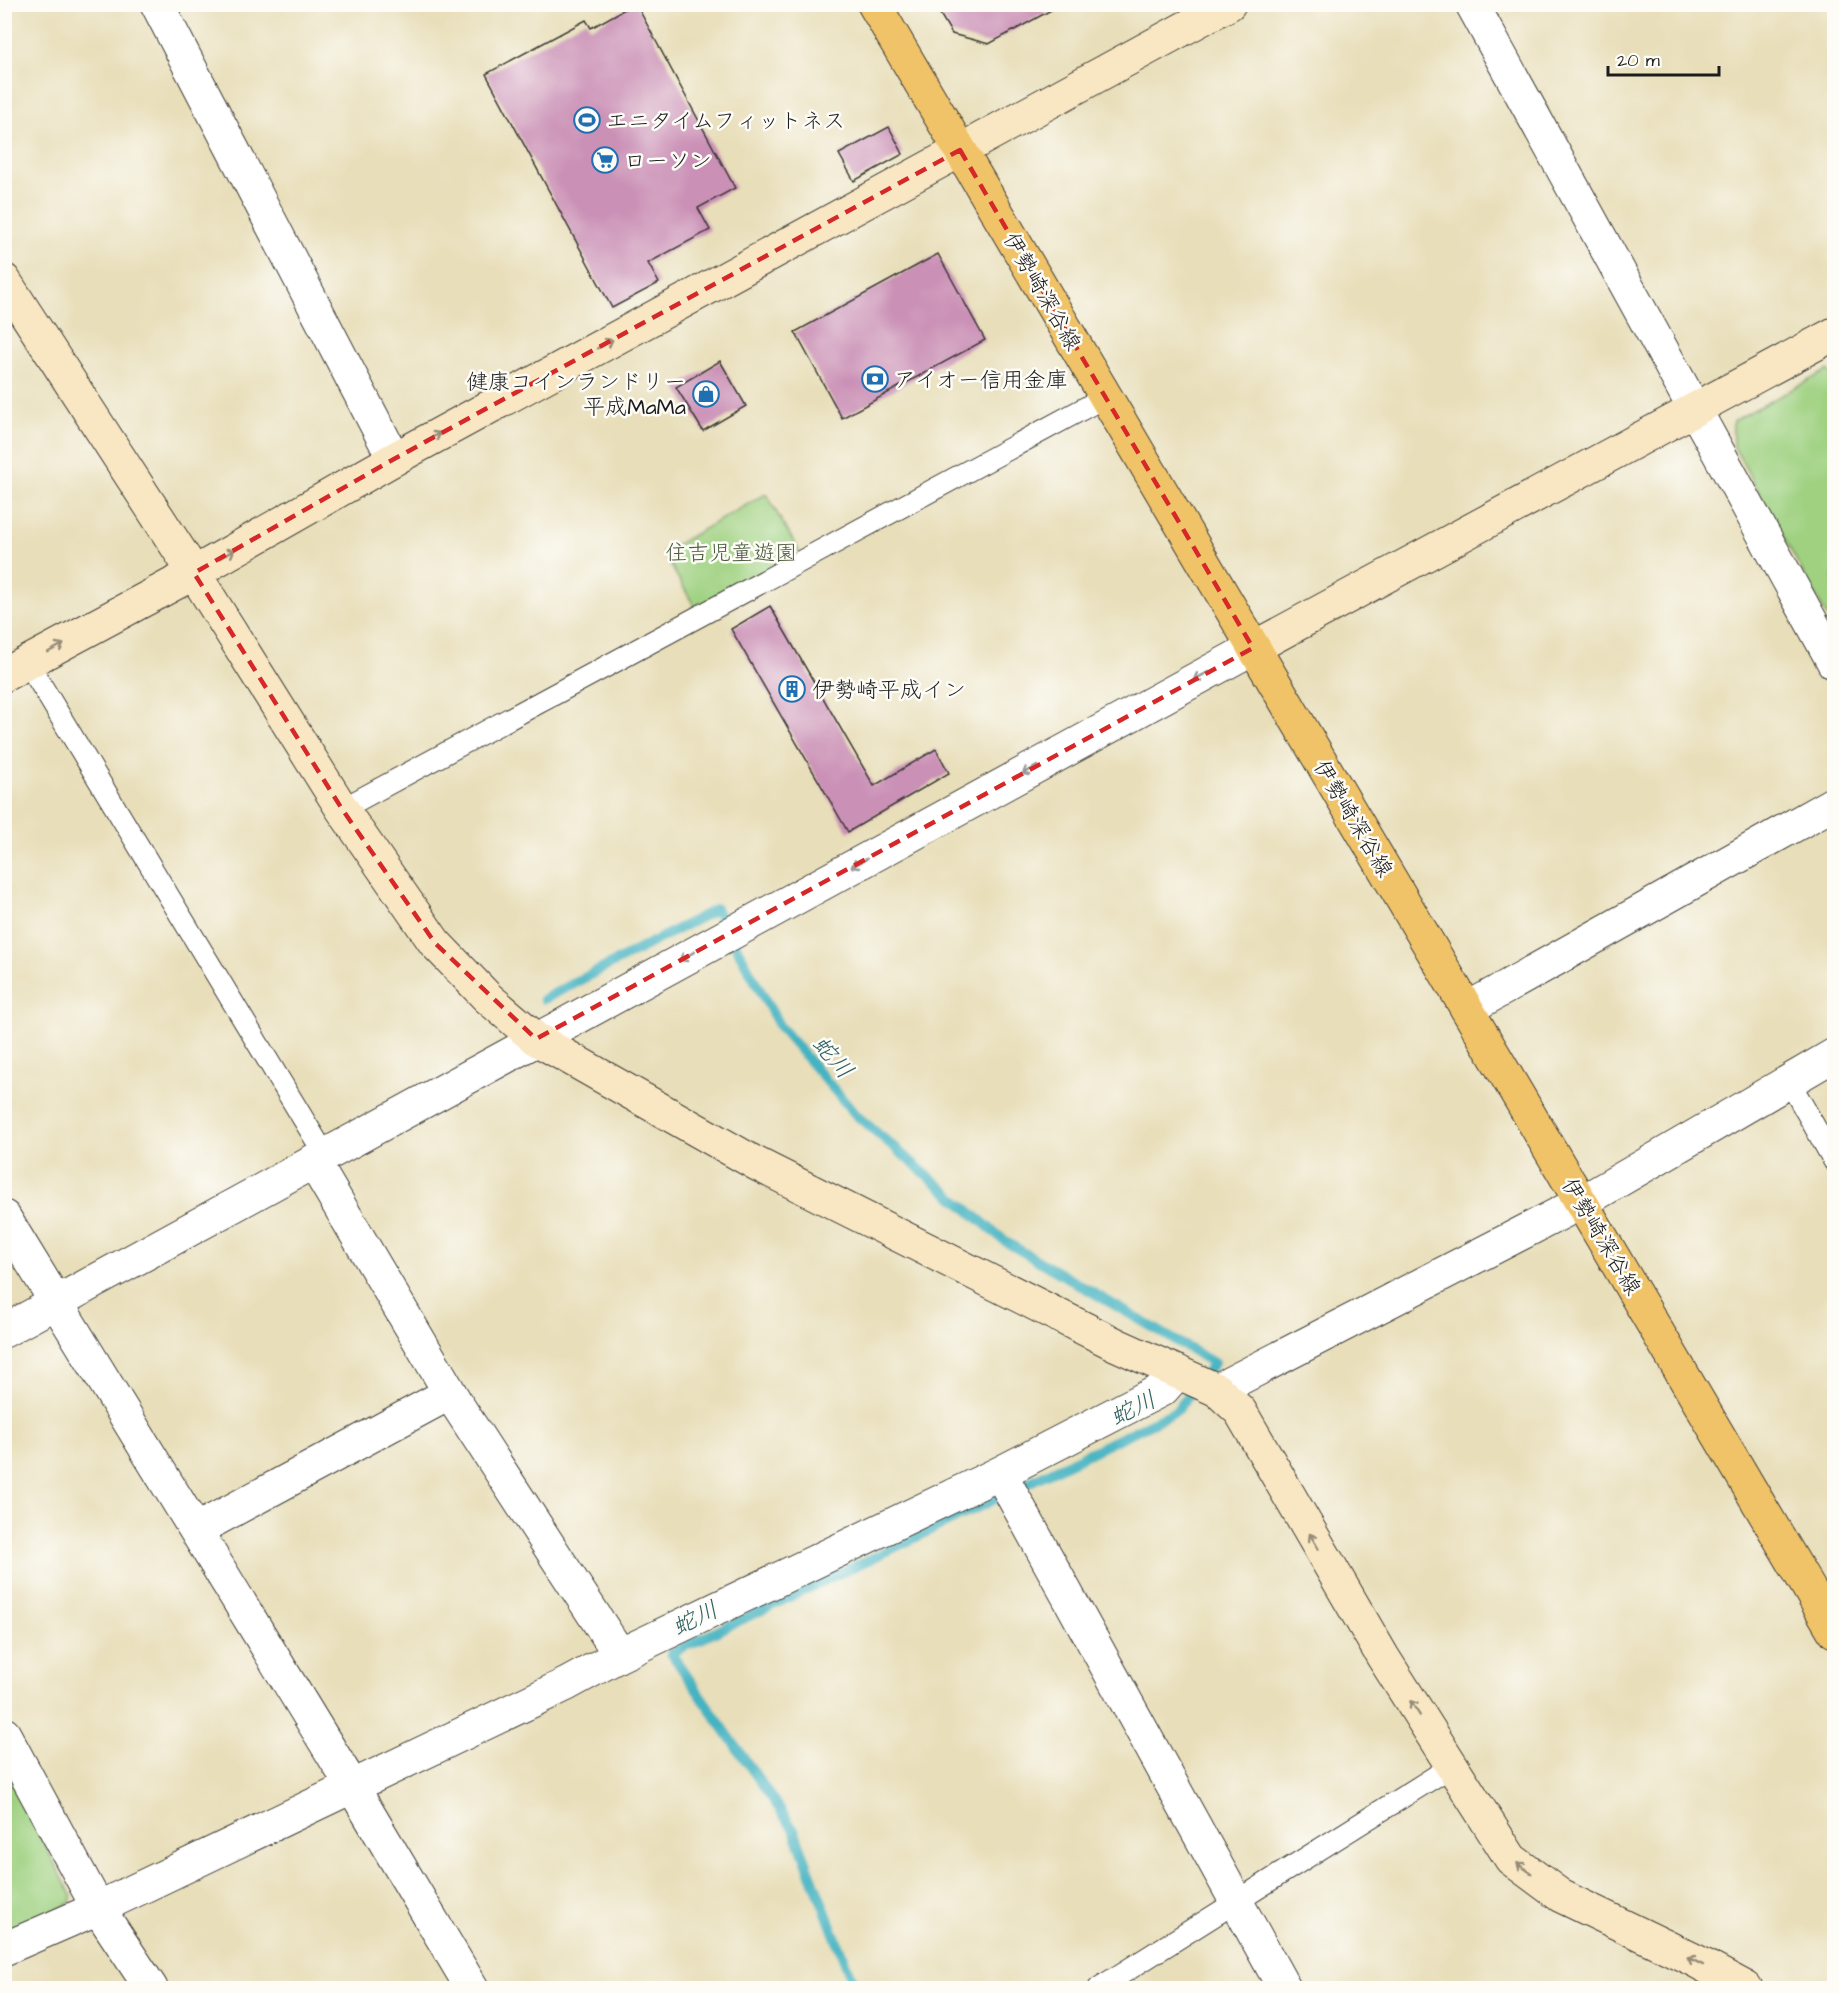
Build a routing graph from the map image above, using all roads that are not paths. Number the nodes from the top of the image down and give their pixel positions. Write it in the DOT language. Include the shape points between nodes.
graph roads {
  1 [pos="157,4"];
  2 [pos="874,4"];
  3 [pos="1229,4"];
  4 [pos="1472,4"];
  5 [pos="960,150"];
  6 [pos="4,280"];
  7 [pos="1834,334"];
  8 [pos="1105,397"];
  9 [pos="1694,409"];
  10 [pos="394,459"];
  11 [pos="194,573"];
  12 [pos="1252,648"];
  13 [pos="1834,663"];
  14 [pos="16,669"];
  15 [pos="1834,804"];
  16 [pos="342,810"];
  17 [pos="1467,1009"];
  18 [pos="536,1039"];
  19 [pos="1834,1055"];
  20 [pos="1789,1081"];
  21 [pos="319,1158"];
  22 [pos="1834,1161"];
  23 [pos="1582,1202"];
  24 [pos="4,1217"];
  25 [pos="57,1302"];
  26 [pos="4,1331"];
  27 [pos="1178,1372"];
  28 [pos="1217,1390"];
  29 [pos="450,1393"];
  30 [pos="1000,1473"];
  31 [pos="196,1530"];
  32 [pos="1834,1631"];
  33 [pos="620,1655"];
  34 [pos="4,1734"];
  35 [pos="1452,1766"];
  36 [pos="352,1786"];
  37 [pos="1236,1902"];
  38 [pos="98,1908"];
  39 [pos="4,1950"];
  40 [pos="151,1989"];
  41 [pos="472,1989"];
  42 [pos="1099,1989"];
  43 [pos="1284,1989"];
  44 [pos="1746,1989"];
  1 -- 10 [label="street"];
  2 -- 5 [label="main road, 伊勢崎深谷線"];
  3 -- 5 [label="street"];
  4 -- 9 [label="street"];
  5 -- 8 [label="main road, 伊勢崎深谷線"];
  10 -- 5 [label="street, one-way"];
  6 -- 11 [label="street"];
  7 -- 9 [label="street"];
  8 -- 12 [label="main road, 伊勢崎深谷線"];
  8 -- 16 [label="lane"];
  9 -- 12 [label="street"];
  9 -- 13 [label="street"];
  11 -- 10 [label="street, one-way"];
  14 -- 11 [label="street, one-way"];
  11 -- 16 [label="street"];
  12 -- 17 [label="main road, 伊勢崎深谷線"];
  12 -- 18 [label="street, one-way"];
  14 -- 21 [label="lane"];
  15 -- 17 [label="street"];
  16 -- 18 [label="street" via="435,943 488,998"];
  17 -- 23 [label="main road, 伊勢崎深谷線"];
  18 -- 21 [label="street"];
  18 -- 27 [label="street" via="755,1164"];
  19 -- 20 [label="street"];
  20 -- 22 [label="lane"];
  20 -- 23 [label="street"];
  21 -- 25 [label="street"];
  21 -- 29 [label="street"];
  23 -- 28 [label="street"];
  23 -- 32 [label="main road, 伊勢崎深谷線"];
  24 -- 25 [label="street"];
  25 -- 26 [label="street"];
  25 -- 31 [label="street"];
  27 -- 28 [label="street"];
  27 -- 30 [label="street" via="1163,1389"];
  35 -- 28 [label="street, one-way" via="1383,1657 1239,1411"];
  29 -- 31 [label="street"];
  29 -- 33 [label="street"];
  30 -- 33 [label="street"];
  30 -- 37 [label="street"];
  31 -- 36 [label="street"];
  33 -- 36 [label="street"];
  34 -- 38 [label="street"];
  35 -- 37 [label="lane"];
  44 -- 35 [label="street, one-way" via="1561,1896 1511,1859"];
  36 -- 38 [label="street"];
  36 -- 41 [label="street"];
  37 -- 42 [label="lane"];
  37 -- 43 [label="street"];
  38 -- 39 [label="street"];
  38 -- 40 [label="street"];
}
